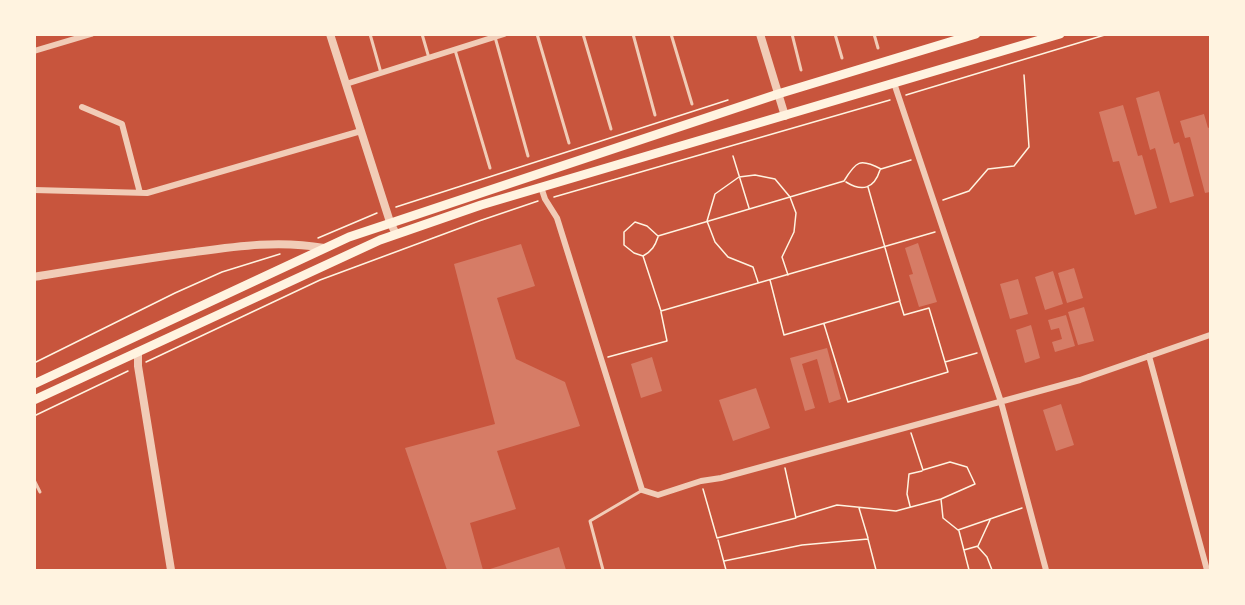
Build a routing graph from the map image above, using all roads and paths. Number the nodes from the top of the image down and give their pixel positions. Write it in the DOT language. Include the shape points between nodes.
graph roads {
  1 [pos="92,34"];
  2 [pos="330,34"];
  3 [pos="370,34"];
  4 [pos="422,34"];
  5 [pos="476,34"];
  6 [pos="504,34"];
  7 [pos="537,34"];
  8 [pos="583,34"];
  9 [pos="633,34"];
  10 [pos="671,34"];
  11 [pos="760,34"];
  12 [pos="792,34"];
  13 [pos="835,34"];
  14 [pos="874,34"];
  15 [pos="976,34"];
  16 [pos="1060,34"];
  17 [pos="1108,34"];
  18 [pos="495,37"];
  19 [pos="478,43"];
  20 [pos="878,48"];
  21 [pos="455,50"];
  22 [pos="34,51"];
  23 [pos="429,58"];
  24 [pos="842,58"];
  25 [pos="801,70"];
  26 [pos="381,73"];
  27 [pos="1024,75"];
  28 [pos="894,83"];
  29 [pos="346,84"];
  30 [pos="778,94"];
  31 [pos="898,98"];
  32 [pos="692,104"];
  33 [pos="82,107"];
  34 [pos="655,115"];
  35 [pos="785,116"];
  36 [pos="611,129"];
  37 [pos="361,131"];
  38 [pos="569,143"];
  39 [pos="528,156"];
  40 [pos="733,156"];
  41 [pos="918,158"];
  42 [pos="490,168"];
  43 [pos="881,169"];
  44 [pos="739,177"];
  45 [pos="844,181"];
  46 [pos="542,187"];
  47 [pos="868,188"];
  48 [pos="34,190"];
  49 [pos="140,192"];
  50 [pos="790,196"];
  51 [pos="545,199"];
  52 [pos="934,204"];
  53 [pos="749,209"];
  54 [pos="707,221"];
  55 [pos="390,222"];
  56 [pos="943,230"];
  57 [pos="396,234"];
  58 [pos="658,236"];
  59 [pos="324,248"];
  60 [pos="643,256"];
  61 [pos="788,274"];
  62 [pos="34,277"];
  63 [pos="770,280"];
  64 [pos="758,283"];
  65 [pos="900,300"];
  66 [pos="661,311"];
  67 [pos="824,323"];
  68 [pos="1210,335"];
  69 [pos="984,351"];
  70 [pos="138,352"];
  71 [pos="1149,356"];
  72 [pos="601,359"];
  73 [pos="945,362"];
  74 [pos="138,366"];
  75 [pos="34,384"];
  76 [pos="34,400"];
  77 [pos="1001,402"];
  78 [pos="34,416"];
  79 [pos="909,427"];
  80 [pos="783,461"];
  81 [pos="923,470"];
  82 [pos="34,480"];
  83 [pos="701,481"];
  84 [pos="642,490"];
  85 [pos="40,492"];
  86 [pos="941,499"];
  87 [pos="1029,506"];
  88 [pos="858,507"];
  89 [pos="911,507"];
  90 [pos="796,518"];
  91 [pos="990,519"];
  92 [pos="958,530"];
  93 [pos="717,538"];
  94 [pos="868,538"];
  95 [pos="978,546"];
  96 [pos="964,550"];
  97 [pos="724,561"];
  98 [pos="171,570"];
  99 [pos="603,570"];
  100 [pos="726,570"];
  101 [pos="876,570"];
  102 [pos="969,570"];
  103 [pos="992,570"];
  104 [pos="1046,570"];
  105 [pos="1207,570"];
  1 -- 22 [label="street"];
  2 -- 29 [label="street"];
  3 -- 26 [label="lane"];
  4 -- 23 [label="lane"];
  5 -- 19 [label="lane"];
  6 -- 18 [label="street"];
  7 -- 38 [label="lane"];
  8 -- 36 [label="lane"];
  9 -- 34 [label="lane"];
  10 -- 32 [label="lane"];
  11 -- 30 [label="street"];
  12 -- 25 [label="lane"];
  13 -- 24 [label="lane"];
  14 -- 20 [label="lane"];
  15 -- 30 [label="main road"];
  16 -- 28 [label="main road"];
  17 -- 31 [label="path"];
  18 -- 19 [label="street"];
  18 -- 39 [label="lane"];
  19 -- 21 [label="street"];
  21 -- 23 [label="street"];
  21 -- 42 [label="lane"];
  23 -- 26 [label="street"];
  26 -- 29 [label="street"];
  27 -- 52 [label="path" via="1029,147 1014,166 988,169 969,191"];
  28 -- 31 [label="street"];
  28 -- 35 [label="main road"];
  29 -- 37 [label="street"];
  30 -- 35 [label="street"];
  30 -- 55 [label="main road"];
  31 -- 41 [label="street"];
  31 -- 51 [label="path"];
  33 -- 49 [label="street" via="122,124"];
  35 -- 46 [label="main road"];
  37 -- 49 [label="street"];
  37 -- 55 [label="street"];
  40 -- 44 [label="path"];
  41 -- 43 [label="path"];
  41 -- 52 [label="street"];
  43 -- 45 [label="path" via="861,162 854,165"];
  43 -- 47 [label="path"];
  44 -- 50 [label="path" via="775,179"];
  44 -- 53 [label="path"];
  44 -- 54 [label="path" via="715,194"];
  45 -- 47 [label="path" via="856,188"];
  45 -- 50 [label="path"];
  46 -- 51 [label="street"];
  46 -- 57 [label="main road"];
  47 -- 65 [label="path"];
  48 -- 49 [label="street"];
  50 -- 53 [label="path"];
  50 -- 61 [label="path" via="796,213 794,232 782,257"];
  51 -- 72 [label="street" via="557,218"];
  51 -- 74 [label="path" via="320,280"];
  52 -- 56 [label="street"];
  53 -- 54 [label="path"];
  54 -- 58 [label="path"];
  54 -- 64 [label="path" via="715,242 728,257 753,267"];
  55 -- 57 [label="street"];
  55 -- 59 [label="main road"];
  56 -- 61 [label="path"];
  56 -- 69 [label="street"];
  57 -- 70 [label="main road"];
  58 -- 60 [label="path" via="656,244"];
  58 -- 60 [label="path" via="635,222 624,232 624,244"];
  59 -- 62 [label="street" via="291,243 255,244"];
  59 -- 75 [label="main road"];
  60 -- 66 [label="path"];
  61 -- 63 [label="path"];
  63 -- 64 [label="path"];
  63 -- 67 [label="path" via="784,335"];
  64 -- 66 [label="path"];
  65 -- 67 [label="path"];
  65 -- 73 [label="path" via="904,315 929,308"];
  66 -- 72 [label="path" via="667,341"];
  67 -- 73 [label="path" via="848,402 948,372"];
  68 -- 71 [label="street"];
  69 -- 73 [label="path"];
  69 -- 77 [label="street"];
  70 -- 74 [label="street"];
  70 -- 76 [label="main road"];
  71 -- 77 [label="street"];
  71 -- 105 [label="street"];
  72 -- 84 [label="street"];
  74 -- 78 [label="path"];
  74 -- 98 [label="street"];
  77 -- 79 [label="street"];
  77 -- 87 [label="street"];
  79 -- 80 [label="street"];
  79 -- 81 [label="path"];
  80 -- 83 [label="street"];
  80 -- 90 [label="path"];
  81 -- 86 [label="path" via="950,462 967,467 975,484"];
  81 -- 89 [label="path" via="909,474 907,494"];
  82 -- 85 [label="lane"];
  83 -- 84 [label="street" via="658,495"];
  83 -- 93 [label="path"];
  84 -- 99 [label="lane" via="590,521"];
  86 -- 89 [label="path"];
  86 -- 92 [label="path" via="943,518"];
  87 -- 91 [label="path"];
  87 -- 104 [label="street"];
  88 -- 89 [label="path" via="896,511"];
  88 -- 90 [label="path" via="837,505"];
  88 -- 94 [label="path"];
  90 -- 93 [label="path"];
  91 -- 92 [label="path"];
  91 -- 95 [label="path"];
  92 -- 96 [label="path"];
  93 -- 97 [label="path"];
  94 -- 97 [label="path" via="802,545"];
  94 -- 101 [label="path"];
  95 -- 96 [label="path"];
  95 -- 103 [label="path"];
  96 -- 102 [label="path"];
  97 -- 100 [label="path"];
}
